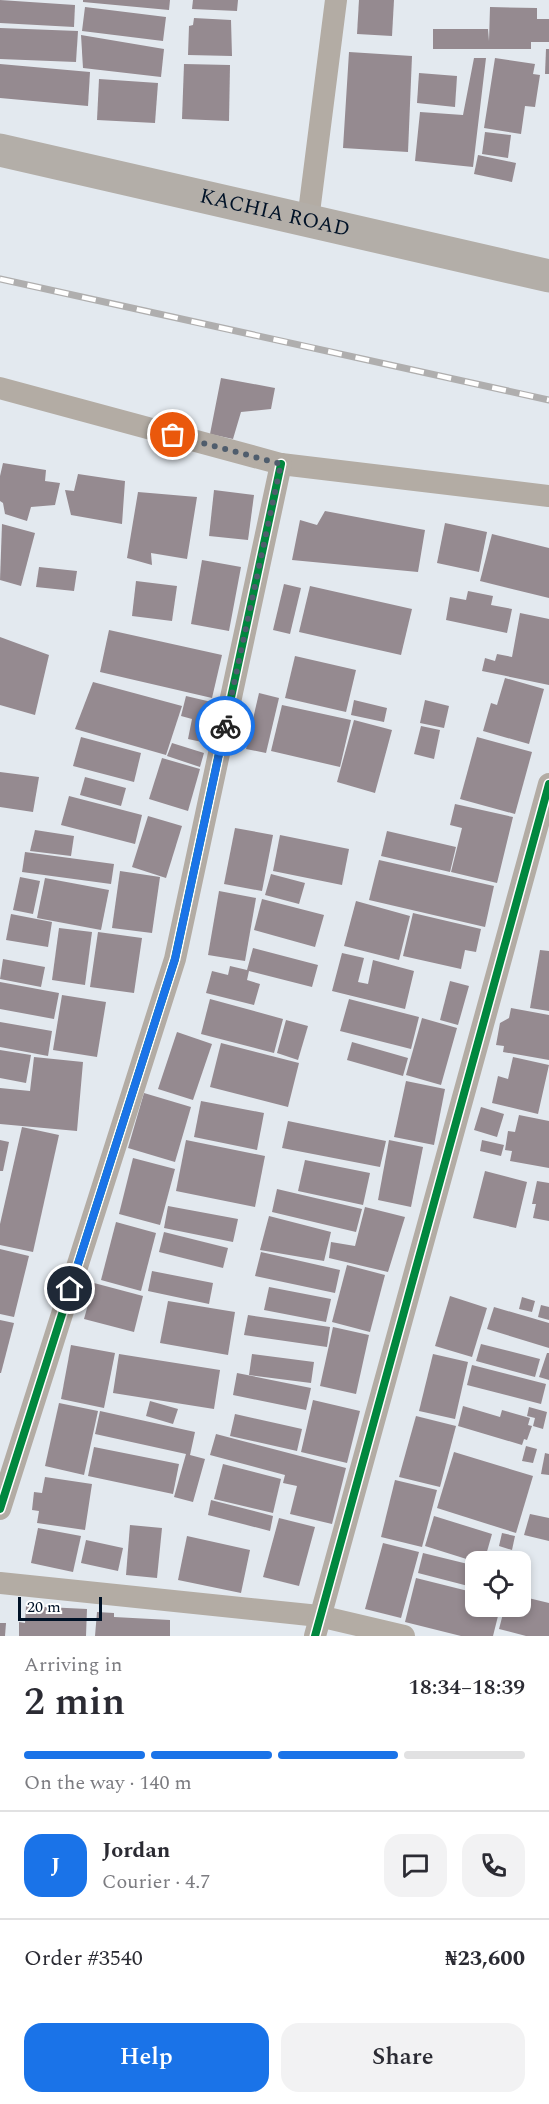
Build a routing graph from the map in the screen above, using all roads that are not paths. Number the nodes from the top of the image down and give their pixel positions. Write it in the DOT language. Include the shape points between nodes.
graph roads {
  1 [pos="336,0"];
  2 [pos="0,150"];
  3 [pos="308,220"];
  4 [pos="549,276"];
  5 [pos="0,388"];
  6 [pos="281,464"];
  7 [pos="549,496"];
  8 [pos="549,784"];
  9 [pos="0,1509"];
  10 [pos="0,1583"];
  11 [pos="317,1626"];
  12 [pos="404,1636"];
  1 -- 3 [label="street"];
  2 -- 3 [label="main road, KACHIA ROAD"];
  3 -- 4 [label="main road, KACHIA ROAD"];
  5 -- 6 [label="street"];
  6 -- 7 [label="street"];
  6 -- 9 [label="street" via="175,959"];
  8 -- 11 [label="street"];
  10 -- 11 [label="street"];
  11 -- 12 [label="street"];
}
